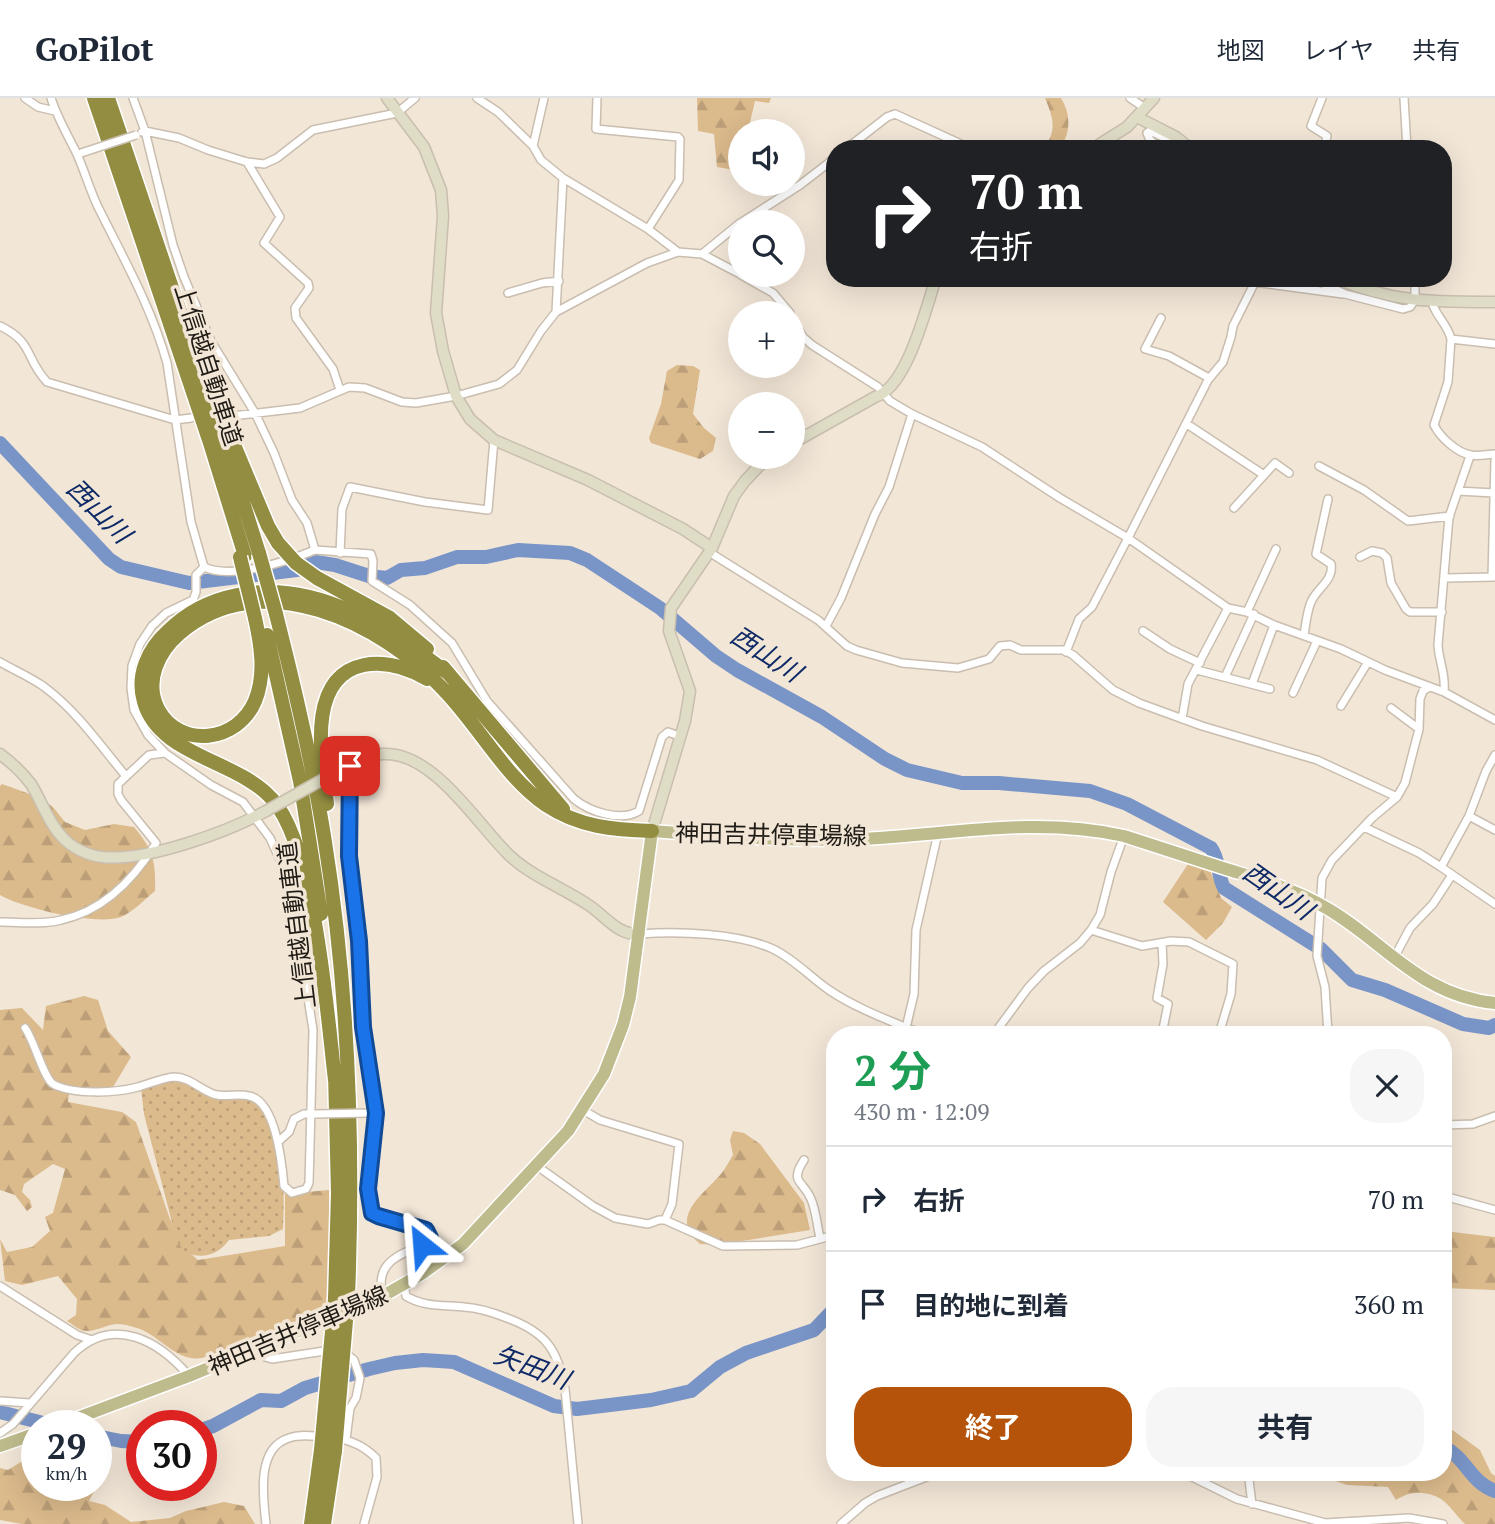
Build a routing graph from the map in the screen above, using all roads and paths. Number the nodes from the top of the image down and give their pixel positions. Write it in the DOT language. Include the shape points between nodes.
graph roads {
  1 [pos="25,98"];
  2 [pos="51,98"];
  3 [pos="94,98"];
  4 [pos="108,98"];
  5 [pos="133,98"];
  6 [pos="387,98"];
  7 [pos="415,98"];
  8 [pos="477,98"];
  9 [pos="544,98"];
  10 [pos="597,98"];
  11 [pos="1130,98"];
  12 [pos="1154,98"];
  13 [pos="1322,98"];
  14 [pos="1404,98"];
  15 [pos="1144,108"];
  16 [pos="55,111"];
  17 [pos="397,113"];
  18 [pos="1137,117"];
  19 [pos="145,131"];
  20 [pos="1178,138"];
  21 [pos="858,140"];
  22 [pos="952,140"];
  23 [pos="1107,140"];
  24 [pos="1150,140"];
  25 [pos="1170,140"];
  26 [pos="1174,140"];
  27 [pos="1180,140"];
  28 [pos="1326,140"];
  29 [pos="1406,140"];
  30 [pos="533,146"];
  31 [pos="79,154"];
  32 [pos="247,162"];
  33 [pos="826,165"];
  34 [pos="563,178"];
  35 [pos="762,210"];
  36 [pos="648,229"];
  37 [pos="728,233"];
  38 [pos="678,252"];
  39 [pos="702,254"];
  40 [pos="728,268"];
  41 [pos="559,281"];
  42 [pos="762,287"];
  43 [pos="933,287"];
  44 [pos="1252,287"];
  45 [pos="1281,287"];
  46 [pos="1330,287"];
  47 [pos="1357,287"];
  48 [pos="1415,287"];
  49 [pos="508,293"];
  50 [pos="1345,294"];
  51 [pos="1415,300"];
  52 [pos="780,301"];
  53 [pos="1432,302"];
  54 [pos="1495,302"];
  55 [pos="179,309"];
  56 [pos="556,313"];
  57 [pos="1161,318"];
  58 [pos="0,326"];
  59 [pos="805,338"];
  60 [pos="1451,339"];
  61 [pos="1495,344"];
  62 [pos="1209,378"];
  63 [pos="340,390"];
  64 [pos="884,395"];
  65 [pos="456,396"];
  66 [pos="255,413"];
  67 [pos="912,414"];
  68 [pos="232,416"];
  69 [pos="191,418"];
  70 [pos="174,421"];
  71 [pos="1187,424"];
  72 [pos="805,436"];
  73 [pos="494,440"];
  74 [pos="1495,454"];
  75 [pos="1470,456"];
  76 [pos="1495,460"];
  77 [pos="1319,467"];
  78 [pos="758,469"];
  79 [pos="1289,472"];
  80 [pos="1264,475"];
  81 [pos="1458,491"];
  82 [pos="1494,493"];
  83 [pos="1328,499"];
  84 [pos="1234,508"];
  85 [pos="1450,516"];
  86 [pos="1128,538"];
  87 [pos="1276,549"];
  88 [pos="315,550"];
  89 [pos="710,550"];
  90 [pos="340,553"];
  91 [pos="248,556"];
  92 [pos="1360,557"];
  93 [pos="204,567"];
  94 [pos="1493,577"];
  95 [pos="1446,578"];
  96 [pos="1228,608"];
  97 [pos="1442,612"];
  98 [pos="1250,613"];
  99 [pos="264,616"];
  100 [pos="1275,625"];
  101 [pos="826,626"];
  102 [pos="1143,631"];
  103 [pos="1304,635"];
  104 [pos="1317,640"];
  105 [pos="1066,652"];
  106 [pos="0,662"];
  107 [pos="1368,663"];
  108 [pos="1198,666"];
  109 [pos="449,674"];
  110 [pos="1225,677"];
  111 [pos="1252,684"];
  112 [pos="1429,687"];
  113 [pos="1270,689"];
  114 [pos="1444,692"];
  115 [pos="1293,693"];
  116 [pos="455,702"];
  117 [pos="1341,706"];
  118 [pos="1391,708"];
  119 [pos="1182,719"];
  120 [pos="1495,720"];
  121 [pos="1419,729"];
  122 [pos="679,736"];
  123 [pos="165,753"];
  124 [pos="0,754"];
  125 [pos="1495,755"];
  126 [pos="350,766"];
  127 [pos="125,775"];
  128 [pos="1397,797"];
  129 [pos="1469,816"];
  130 [pos="254,818"];
  131 [pos="583,823"];
  132 [pos="1364,827"];
  133 [pos="1495,830"];
  134 [pos="652,831"];
  135 [pos="938,832"];
  136 [pos="1124,836"];
  137 [pos="150,853"];
  138 [pos="1441,867"];
  139 [pos="1452,875"];
  140 [pos="1320,904"];
  141 [pos="1495,904"];
  142 [pos="0,922"];
  143 [pos="1091,930"];
  144 [pos="640,934"];
  145 [pos="1162,943"];
  146 [pos="1394,959"];
  147 [pos="1495,1003"];
  148 [pos="345,1018"];
  149 [pos="902,1026"];
  150 [pos="906,1026"];
  151 [pos="999,1026"];
  152 [pos="1164,1026"];
  153 [pos="1221,1026"];
  154 [pos="1327,1026"];
  155 [pos="25,1028"];
  156 [pos="335,1080"];
  157 [pos="583,1110"];
  158 [pos="372,1113"];
  159 [pos="313,1114"];
  160 [pos="1495,1116"];
  161 [pos="1452,1125"];
  162 [pos="279,1141"];
  163 [pos="804,1160"];
  164 [pos="537,1166"];
  165 [pos="1452,1198"];
  166 [pos="1495,1210"];
  167 [pos="666,1220"];
  168 [pos="826,1237"];
  169 [pos="820,1238"];
  170 [pos="404,1285"];
  171 [pos="0,1286"];
  172 [pos="383,1296"];
  173 [pos="341,1298"];
  174 [pos="92,1340"];
  175 [pos="259,1348"];
  176 [pos="189,1376"];
  177 [pos="0,1401"];
  178 [pos="27,1407"];
  179 [pos="103,1410"];
  180 [pos="0,1433"];
  181 [pos="21,1439"];
  182 [pos="346,1439"];
  183 [pos="0,1446"];
  184 [pos="328,1450"];
  185 [pos="916,1481"];
  186 [pos="1202,1481"];
  187 [pos="1249,1481"];
  188 [pos="1252,1504"];
  189 [pos="266,1524"];
  190 [pos="311,1524"];
  191 [pos="324,1524"];
  192 [pos="363,1524"];
  193 [pos="578,1524"];
  194 [pos="841,1524"];
  195 [pos="1325,1524"];
  196 [pos="1443,1524"];
  1 -- 16 [label="street"];
  2 -- 16 [label="street"];
  3 -- 91 [label="highway, 上信越自動車道"];
  4 -- 55 [label="highway, 上信越自動車道"];
  5 -- 19 [label="street"];
  6 -- 17 [label="street"];
  7 -- 17 [label="street"];
  8 -- 30 [label="street"];
  9 -- 30 [label="street"];
  10 -- 36 [label="street" via="596,130 680,139 679,180"];
  11 -- 15 [label="street"];
  12 -- 15 [label="street"];
  13 -- 28 [label="street" via="1311,126 1327,136"];
  14 -- 29 [label="street"];
  15 -- 18 [label="street"];
  16 -- 31 [label="street"];
  17 -- 32 [label="street" via="323,127 264,164"];
  17 -- 65 [label="street" via="424,147 441,190 436,313"];
  18 -- 20 [label="street"];
  18 -- 23 [label="street"];
  19 -- 31 [label="street, bridge"];
  19 -- 32 [label="street"];
  19 -- 66 [label="street" via="184,277 211,341"];
  20 -- 26 [label="street"];
  20 -- 27 [label="street"];
  21 -- 22 [label="street" via="895,114"];
  24 -- 25 [label="street" via="1150,131"];
  30 -- 34 [label="street" via="541,160"];
  31 -- 70 [label="street" via="98,209 126,259 160,338"];
  32 -- 63 [label="street" via="280,217 264,243 308,282 309,288 295,308 296,318 333,369"];
  33 -- 35 [label="street"];
  34 -- 36 [label="street"];
  34 -- 41 [label="street"];
  36 -- 38 [label="street"];
  37 -- 39 [label="street"];
  38 -- 39 [label="street"];
  38 -- 56 [label="street" via="621,275"];
  39 -- 40 [label="street"];
  41 -- 49 [label="street"];
  41 -- 56 [label="street"];
  42 -- 52 [label="street"];
  43 -- 64 [label="street" via="909,358"];
  44 -- 62 [label="street" via="1233,326 1223,362"];
  45 -- 50 [label="street"];
  46 -- 50 [label="street"];
  47 -- 51 [label="street"];
  48 -- 51 [label="street"];
  50 -- 51 [label="street" via="1403,309"];
  51 -- 53 [label="street"];
  53 -- 54 [label="street"];
  53 -- 60 [label="street"];
  55 -- 91 [label="highway, 上信越自動車道"];
  55 -- 109 [label="highway, bridge" via="278,542 317,578 390,618"];
  56 -- 65 [label="street" via="509,378"];
  57 -- 62 [label="street" via="1144,349 1169,356"];
  58 -- 70 [label="street" via="23,340 47,382"];
  59 -- 64 [label="street"];
  60 -- 61 [label="street"];
  60 -- 75 [label="street" via="1448,382 1434,425 1446,441"];
  62 -- 71 [label="street"];
  63 -- 65 [label="street" via="356,386 415,403"];
  63 -- 66 [label="street" via="300,408"];
  64 -- 67 [label="street"];
  64 -- 72 [label="street"];
  65 -- 73 [label="street" via="470,419"];
  66 -- 68 [label="street"];
  66 -- 88 [label="street" via="292,500 307,523"];
  67 -- 86 [label="street" via="982,446"];
  67 -- 101 [label="street" via="889,487"];
  69 -- 70 [label="street"];
  70 -- 93 [label="street" via="191,522"];
  71 -- 80 [label="street"];
  71 -- 86 [label="street"];
  73 -- 89 [label="street" via="588,480 683,529"];
  73 -- 90 [label="street" via="488,510 350,487 342,509"];
  74 -- 75 [label="street"];
  75 -- 81 [label="street"];
  76 -- 82 [label="street"];
  77 -- 85 [label="street" via="1408,521"];
  78 -- 89 [label="street" via="734,496"];
  79 -- 80 [label="street" via="1275,463"];
  80 -- 84 [label="street"];
  81 -- 82 [label="street"];
  81 -- 85 [label="street"];
  82 -- 94 [label="street"];
  83 -- 103 [label="street" via="1316,554 1332,569 1311,601"];
  85 -- 95 [label="street"];
  86 -- 96 [label="street"];
  86 -- 105 [label="street" via="1092,607 1079,620"];
  87 -- 98 [label="street"];
  88 -- 90 [label="street"];
  88 -- 93 [label="street" via="273,565 233,571"];
  89 -- 101 [label="street"];
  89 -- 122 [label="street" via="670,614 672,645 690,691"];
  90 -- 122 [label="street" via="371,554 372,581 410,605 452,643 487,701 586,808 636,814 642,808 662,737 668,732"];
  91 -- 99 [label="highway, 上信越自動車道"];
  92 -- 97 [label="street" via="1372,551 1387,558 1391,583 1410,612"];
  93 -- 123 [label="street" via="196,575 193,600 152,626 132,666 134,710"];
  94 -- 95 [label="street"];
  95 -- 97 [label="street"];
  96 -- 98 [label="street"];
  96 -- 108 [label="street"];
  97 -- 114 [label="street" via="1438,645 1446,675"];
  98 -- 100 [label="street"];
  98 -- 110 [label="street"];
  99 -- 116 [label="highway" via="261,673 254,703 237,726 201,737 167,721 154,699 153,675 162,652 181,632 209,615 255,602 306,606 358,626 410,659"];
  99 -- 148 [label="highway, 上信越自動車道" via="307,744 325,841"];
  99 -- 156 [label="highway, 上信越自動車道" via="311,844"];
  100 -- 103 [label="street"];
  100 -- 111 [label="street"];
  101 -- 105 [label="street" via="847,646 902,663 958,668 989,659 995,648 1010,645 1021,650"];
  102 -- 108 [label="street"];
  103 -- 104 [label="street"];
  104 -- 107 [label="street"];
  104 -- 115 [label="street"];
  105 -- 119 [label="street" via="1113,690"];
  106 -- 127 [label="street" via="43,685 99,741"];
  107 -- 112 [label="street"];
  107 -- 117 [label="street"];
  108 -- 110 [label="street"];
  108 -- 119 [label="street" via="1188,684"];
  109 -- 131 [label="highway" via="546,792"];
  109 -- 156 [label="highway" via="380,626 343,608 310,597 268,592 214,601 186,616 152,649 142,674 144,703 157,726 181,746 262,789 288,824 311,906"];
  110 -- 111 [label="street"];
  111 -- 113 [label="street"];
  112 -- 114 [label="street"];
  112 -- 121 [label="street" via="1420,699"];
  114 -- 120 [label="street"];
  116 -- 131 [label="highway" via="526,789 548,807"];
  116 -- 148 [label="highway" via="419,675 381,664 347,671 330,689 325,703 321,747 345,969"];
  118 -- 121 [label="street"];
  119 -- 128 [label="street" via="1317,760"];
  121 -- 128 [label="street"];
  122 -- 134 [label="street"];
  123 -- 127 [label="street" via="149,755"];
  123 -- 130 [label="street" via="243,802"];
  124 -- 137 [label="street" via="18,768 65,840 100,857"];
  125 -- 129 [label="street"];
  126 -- 130 [label="street, bridge"];
  126 -- 144 [label="street" via="383,754 420,764 510,856 619,929"];
  126 -- 158 [label="street" via="349,856"];
  127 -- 137 [label="street" via="118,794 156,843"];
  128 -- 132 [label="street"];
  129 -- 133 [label="street"];
  129 -- 138 [label="street"];
  130 -- 137 [label="street"];
  130 -- 159 [label="street" via="280,860 296,921 313,1030"];
  131 -- 134 [label="highway"];
  132 -- 138 [label="street"];
  132 -- 140 [label="street" via="1326,868"];
  134 -- 135 [label="main road, 神田吉井停車場線" via="804,840"];
  134 -- 144 [label="main road, 神田吉井停車場線"];
  135 -- 136 [label="main road, 神田吉井停車場線" via="1040,825"];
  135 -- 150 [label="street" via="916,930 914,994"];
  136 -- 140 [label="main road, 神田吉井停車場線" via="1281,886"];
  136 -- 143 [label="street" via="1100,915"];
  137 -- 142 [label="street" via="110,898 84,912 60,921"];
  138 -- 139 [label="street"];
  139 -- 141 [label="street"];
  139 -- 146 [label="street" via="1410,928"];
  140 -- 146 [label="main road, 神田吉井停車場線"];
  140 -- 154 [label="street" via="1317,956"];
  143 -- 145 [label="street" via="1142,946"];
  143 -- 151 [label="street" via="1028,988"];
  144 -- 149 [label="street" via="687,932 758,943 794,962 829,990"];
  144 -- 157 [label="main road, 神田吉井停車場線" via="623,1025 604,1074"];
  145 -- 152 [label="street" via="1157,998 1168,1004"];
  145 -- 153 [label="street" via="1189,942 1233,964 1231,994"];
  146 -- 147 [label="main road, 神田吉井停車場線" via="1453,993"];
  148 -- 173 [label="highway, 上信越自動車道" via="351,1152"];
  155 -- 162 [label="street" via="52,1084 103,1091 173,1077 186,1079 220,1096 257,1098"];
  156 -- 173 [label="highway, 上信越自動車道"];
  157 -- 164 [label="main road, 神田吉井停車場線"];
  157 -- 167 [label="street" via="600,1120 679,1144"];
  158 -- 159 [label="street, bridge"];
  158 -- 172 [label="street" via="368,1189 372,1213 426,1230 430,1238 385,1267"];
  159 -- 162 [label="street" via="294,1119"];
  159 -- 162 [label="street" via="306,1189 292,1193 284,1186"];
  160 -- 161 [label="street"];
  163 -- 169 [label="street" via="797,1172 798,1183 812,1201"];
  164 -- 167 [label="street" via="615,1218 648,1224"];
  164 -- 170 [label="main road, 神田吉井停車場線" via="463,1244"];
  165 -- 166 [label="street"];
  167 -- 169 [label="street" via="723,1246 797,1245"];
  168 -- 169 [label="street"];
  170 -- 172 [label="main road, 神田吉井停車場線"];
  170 -- 193 [label="street" via="406,1296 417,1303 480,1308 527,1325 554,1350 565,1389"];
  171 -- 174 [label="street"];
  172 -- 175 [label="main road, 神田吉井停車場線"];
  173 -- 184 [label="highway, 上信越自動車道, bridge"];
  174 -- 176 [label="street" via="110,1334 151,1343"];
  174 -- 178 [label="street" via="74,1353"];
  175 -- 176 [label="main road, 神田吉井停車場線"];
  175 -- 182 [label="street" via="272,1359 320,1350 350,1354 360,1377"];
  176 -- 179 [label="main road, 神田吉井停車場線"];
  177 -- 178 [label="street"];
  178 -- 180 [label="street"];
  181 -- 183 [label="main road"];
  182 -- 189 [label="street" via="304,1436 276,1445 265,1470"];
  182 -- 192 [label="street" via="376,1458 377,1477"];
  184 -- 190 [label="highway, 上信越自動車道"];
  184 -- 191 [label="highway, 上信越自動車道"];
  185 -- 194 [label="street" via="877,1496"];
  186 -- 188 [label="street"];
  187 -- 188 [label="street"];
  188 -- 195 [label="street"];
  195 -- 196 [label="street" via="1409,1518"];
}
